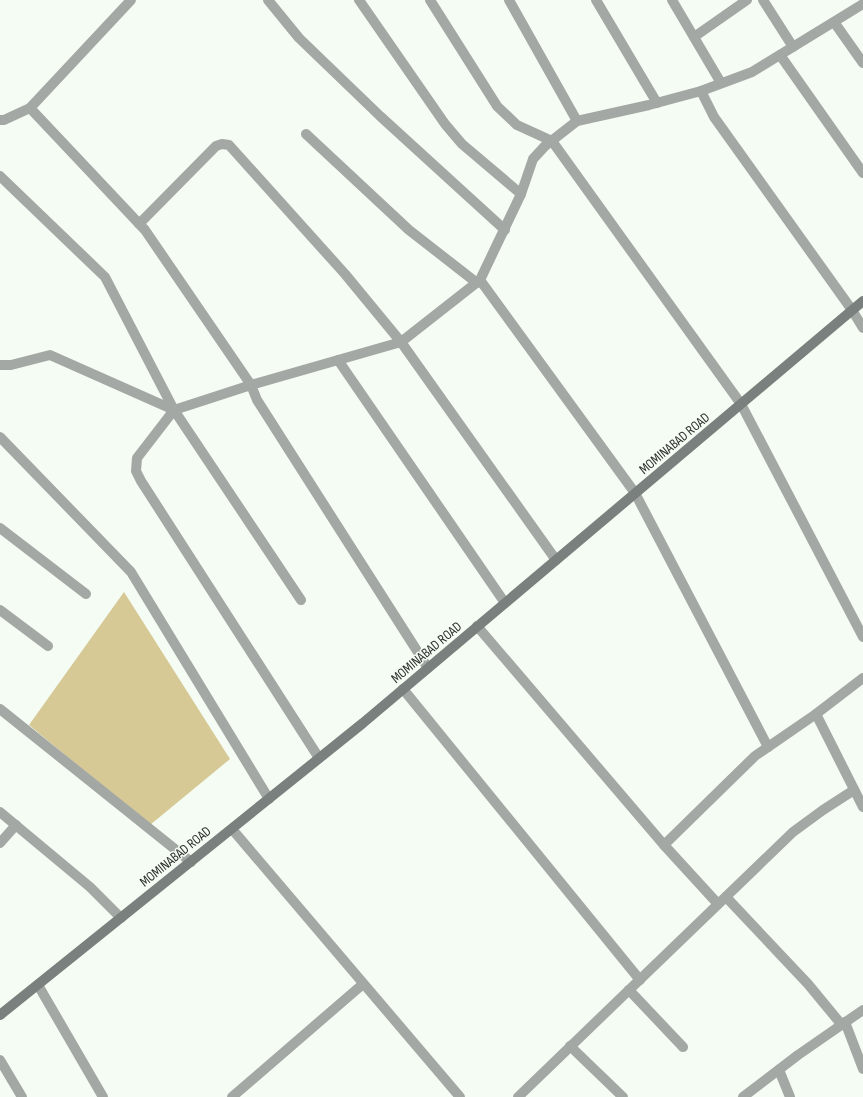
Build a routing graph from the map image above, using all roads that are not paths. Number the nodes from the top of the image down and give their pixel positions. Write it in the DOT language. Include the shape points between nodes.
graph roads {
  1 [pos="131,0"];
  2 [pos="268,0"];
  3 [pos="360,0"];
  4 [pos="430,0"];
  5 [pos="509,0"];
  6 [pos="596,0"];
  7 [pos="672,0"];
  8 [pos="747,0"];
  9 [pos="763,0"];
  10 [pos="863,4"];
  11 [pos="834,22"];
  12 [pos="694,38"];
  13 [pos="792,47"];
  14 [pos="780,55"];
  15 [pos="863,63"];
  16 [pos="721,84"];
  17 [pos="701,91"];
  18 [pos="657,103"];
  19 [pos="30,108"];
  20 [pos="577,121"];
  21 [pos="1,122"];
  22 [pos="306,134"];
  23 [pos="552,141"];
  24 [pos="863,173"];
  25 [pos="0,176"];
  26 [pos="521,194"];
  27 [pos="139,224"];
  28 [pos="505,230"];
  29 [pos="479,281"];
  30 [pos="863,301"];
  31 [pos="852,310"];
  32 [pos="863,328"];
  33 [pos="401,342"];
  34 [pos="338,360"];
  35 [pos="0,365"];
  36 [pos="250,385"];
  37 [pos="741,404"];
  38 [pos="174,410"];
  39 [pos="0,437"];
  40 [pos="635,493"];
  41 [pos="0,528"];
  42 [pos="556,560"];
  43 [pos="86,594"];
  44 [pos="301,600"];
  45 [pos="505,603"];
  46 [pos="0,610"];
  47 [pos="477,626"];
  48 [pos="863,637"];
  49 [pos="48,646"];
  50 [pos="428,668"];
  51 [pos="863,678"];
  52 [pos="403,690"];
  53 [pos="0,710"];
  54 [pos="816,714"];
  55 [pos="768,747"];
  56 [pos="319,758"];
  57 [pos="854,790"];
  58 [pos="269,799"];
  59 [pos="863,807"];
  60 [pos="0,812"];
  61 [pos="16,825"];
  62 [pos="232,829"];
  63 [pos="0,843"];
  64 [pos="664,845"];
  65 [pos="191,862"];
  66 [pos="726,897"];
  67 [pos="718,904"];
  68 [pos="121,918"];
  69 [pos="640,980"];
  70 [pos="363,984"];
  71 [pos="38,985"];
  72 [pos="629,990"];
  73 [pos="863,1010"];
  74 [pos="0,1015"];
  75 [pos="843,1023"];
  76 [pos="570,1046"];
  77 [pos="682,1047"];
  78 [pos="0,1060"];
  79 [pos="863,1069"];
  80 [pos="779,1070"];
  81 [pos="22,1097"];
  82 [pos="103,1097"];
  83 [pos="232,1097"];
  84 [pos="460,1097"];
  85 [pos="518,1097"];
  86 [pos="623,1097"];
  87 [pos="743,1097"];
  88 [pos="790,1097"];
  1 -- 19 [label="street"];
  2 -- 28 [label="street" via="298,38"];
  3 -- 26 [label="street" via="444,124 462,144"];
  4 -- 23 [label="street" via="497,106 517,125"];
  5 -- 20 [label="street"];
  6 -- 18 [label="street"];
  7 -- 12 [label="street"];
  8 -- 12 [label="street"];
  9 -- 13 [label="street"];
  10 -- 11 [label="street"];
  11 -- 13 [label="street"];
  11 -- 15 [label="street"];
  12 -- 16 [label="street"];
  13 -- 14 [label="street"];
  14 -- 16 [label="street" via="752,72"];
  14 -- 24 [label="street"];
  16 -- 17 [label="street"];
  17 -- 18 [label="street"];
  17 -- 31 [label="street" via="714,117"];
  18 -- 20 [label="street"];
  19 -- 21 [label="street"];
  19 -- 27 [label="street"];
  20 -- 23 [label="street"];
  22 -- 29 [label="street" via="409,230"];
  23 -- 26 [label="street" via="533,159"];
  23 -- 37 [label="street"];
  25 -- 38 [label="street" via="105,277"];
  26 -- 28 [label="street"];
  27 -- 33 [label="street" via="216,146 229,146 345,274"];
  27 -- 36 [label="street"];
  28 -- 29 [label="street"];
  29 -- 33 [label="street"];
  29 -- 40 [label="street"];
  30 -- 31 [label="main road, MOMINABAD ROAD"];
  31 -- 32 [label="street"];
  31 -- 37 [label="main road, MOMINABAD ROAD"];
  33 -- 34 [label="street"];
  33 -- 42 [label="street"];
  34 -- 36 [label="street"];
  34 -- 45 [label="street"];
  35 -- 38 [label="street" via="11,365 50,355"];
  36 -- 38 [label="street"];
  36 -- 50 [label="street" via="257,400"];
  37 -- 40 [label="main road, MOMINABAD ROAD"];
  37 -- 48 [label="street"];
  38 -- 44 [label="street"];
  38 -- 56 [label="street" via="137,458 136,471"];
  39 -- 58 [label="street" via="131,572"];
  40 -- 42 [label="main road, MOMINABAD ROAD"];
  40 -- 55 [label="street"];
  41 -- 43 [label="street"];
  42 -- 45 [label="main road, MOMINABAD ROAD"];
  45 -- 47 [label="main road, MOMINABAD ROAD"];
  46 -- 49 [label="street"];
  47 -- 50 [label="main road, MOMINABAD ROAD"];
  47 -- 64 [label="street"];
  50 -- 52 [label="main road, MOMINABAD ROAD"];
  51 -- 54 [label="street"];
  52 -- 56 [label="main road, MOMINABAD ROAD"];
  52 -- 69 [label="street"];
  53 -- 65 [label="street"];
  54 -- 55 [label="street"];
  54 -- 57 [label="street"];
  55 -- 64 [label="street" via="755,756"];
  56 -- 58 [label="main road, MOMINABAD ROAD"];
  57 -- 59 [label="street"];
  57 -- 66 [label="street" via="793,832"];
  58 -- 62 [label="main road, MOMINABAD ROAD"];
  60 -- 61 [label="street"];
  61 -- 63 [label="street"];
  61 -- 68 [label="street" via="90,887"];
  62 -- 65 [label="main road, MOMINABAD ROAD"];
  62 -- 70 [label="street"];
  64 -- 67 [label="street"];
  65 -- 68 [label="main road, MOMINABAD ROAD"];
  66 -- 67 [label="street"];
  66 -- 75 [label="street"];
  67 -- 69 [label="street"];
  68 -- 71 [label="main road, MOMINABAD ROAD"];
  69 -- 72 [label="street"];
  70 -- 83 [label="street"];
  70 -- 84 [label="street"];
  71 -- 74 [label="main road, MOMINABAD ROAD"];
  71 -- 82 [label="street"];
  72 -- 76 [label="street"];
  72 -- 77 [label="street"];
  73 -- 75 [label="street"];
  75 -- 79 [label="street"];
  75 -- 80 [label="street"];
  76 -- 85 [label="street"];
  76 -- 86 [label="street"];
  78 -- 81 [label="street"];
  80 -- 87 [label="street"];
  80 -- 88 [label="street"];
}
